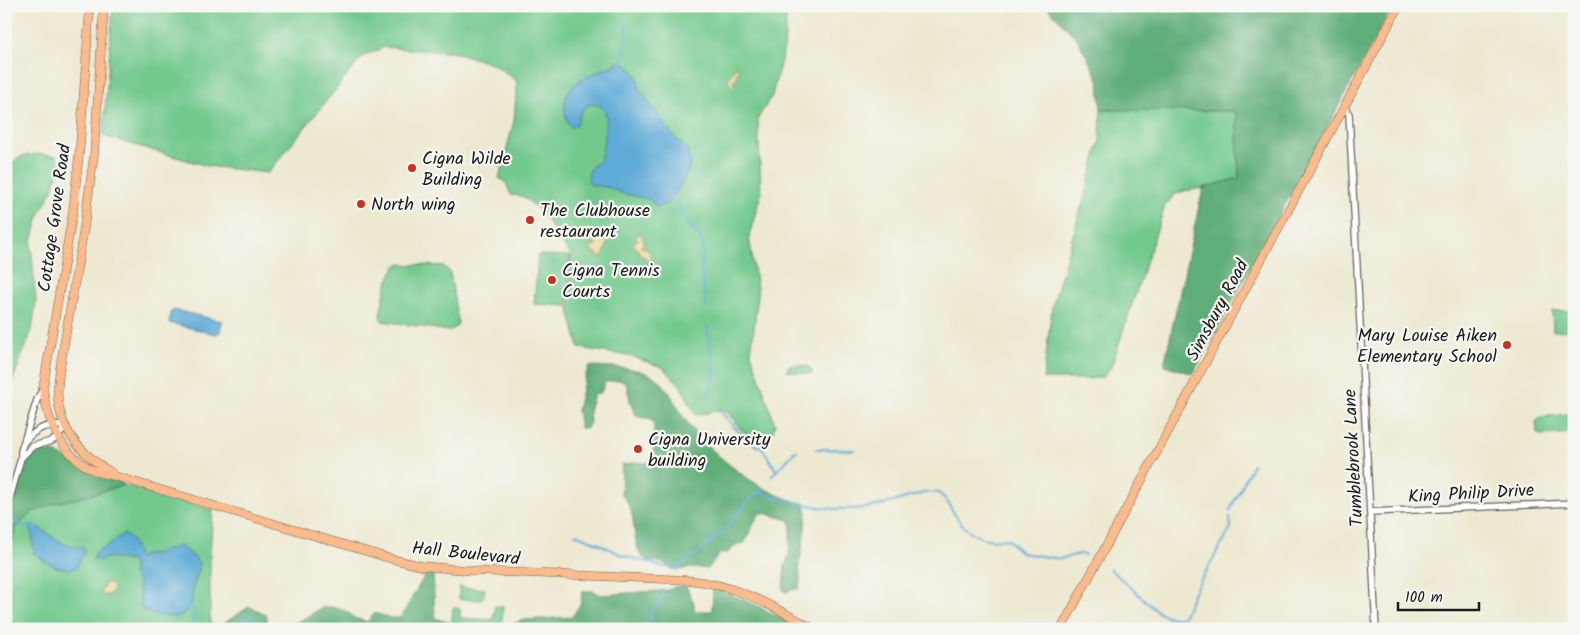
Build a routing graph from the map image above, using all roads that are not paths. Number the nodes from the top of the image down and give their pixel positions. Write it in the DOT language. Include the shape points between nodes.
graph roads {
  1 [pos="90,6"];
  2 [pos="104,6"];
  3 [pos="1399,6"];
  4 [pos="1344,106"];
  5 [pos="43,388"];
  6 [pos="66,426"];
  7 [pos="55,431"];
  8 [pos="23,442"];
  9 [pos="21,458"];
  10 [pos="118,477"];
  11 [pos="1574,503"];
  12 [pos="6,512"];
  13 [pos="1370,512"];
  14 [pos="6,608"];
  15 [pos="8,629"];
  16 [pos="814,629"];
  17 [pos="1061,629"];
  18 [pos="1376,629"];
  1 -- 5 [label="main road, Cottage Grove Road" via="73,211"];
  2 -- 6 [label="main road, Cottage Grove Road" via="94,155 60,368 60,412"];
  3 -- 4 [label="main road, Simsbury Road"];
  4 -- 13 [label="street, Tumblebrook Lane" via="1348,114"];
  4 -- 17 [label="main road, Simsbury Road"];
  5 -- 7 [label="main road, Cottage Grove Road" via="48,416"];
  5 -- 8 [label="street"];
  6 -- 7 [label="street"];
  6 -- 7 [label="street"];
  6 -- 10 [label="main road, Hall Boulevard" via="90,458"];
  7 -- 8 [label="street" via="47,425"];
  7 -- 9 [label="street" via="52,441 33,446"];
  7 -- 10 [label="main road, Hall Boulevard" via="68,450 84,464 96,472"];
  8 -- 9 [label="street"];
  9 -- 12 [label="street"];
  10 -- 16 [label="main road, Hall Boulevard" via="422,566 554,576 687,580 721,585 759,600"];
  11 -- 13 [label="street, King Philip Drive"];
  13 -- 18 [label="street, Tumblebrook Lane"];
  14 -- 15 [label="street"];
}
